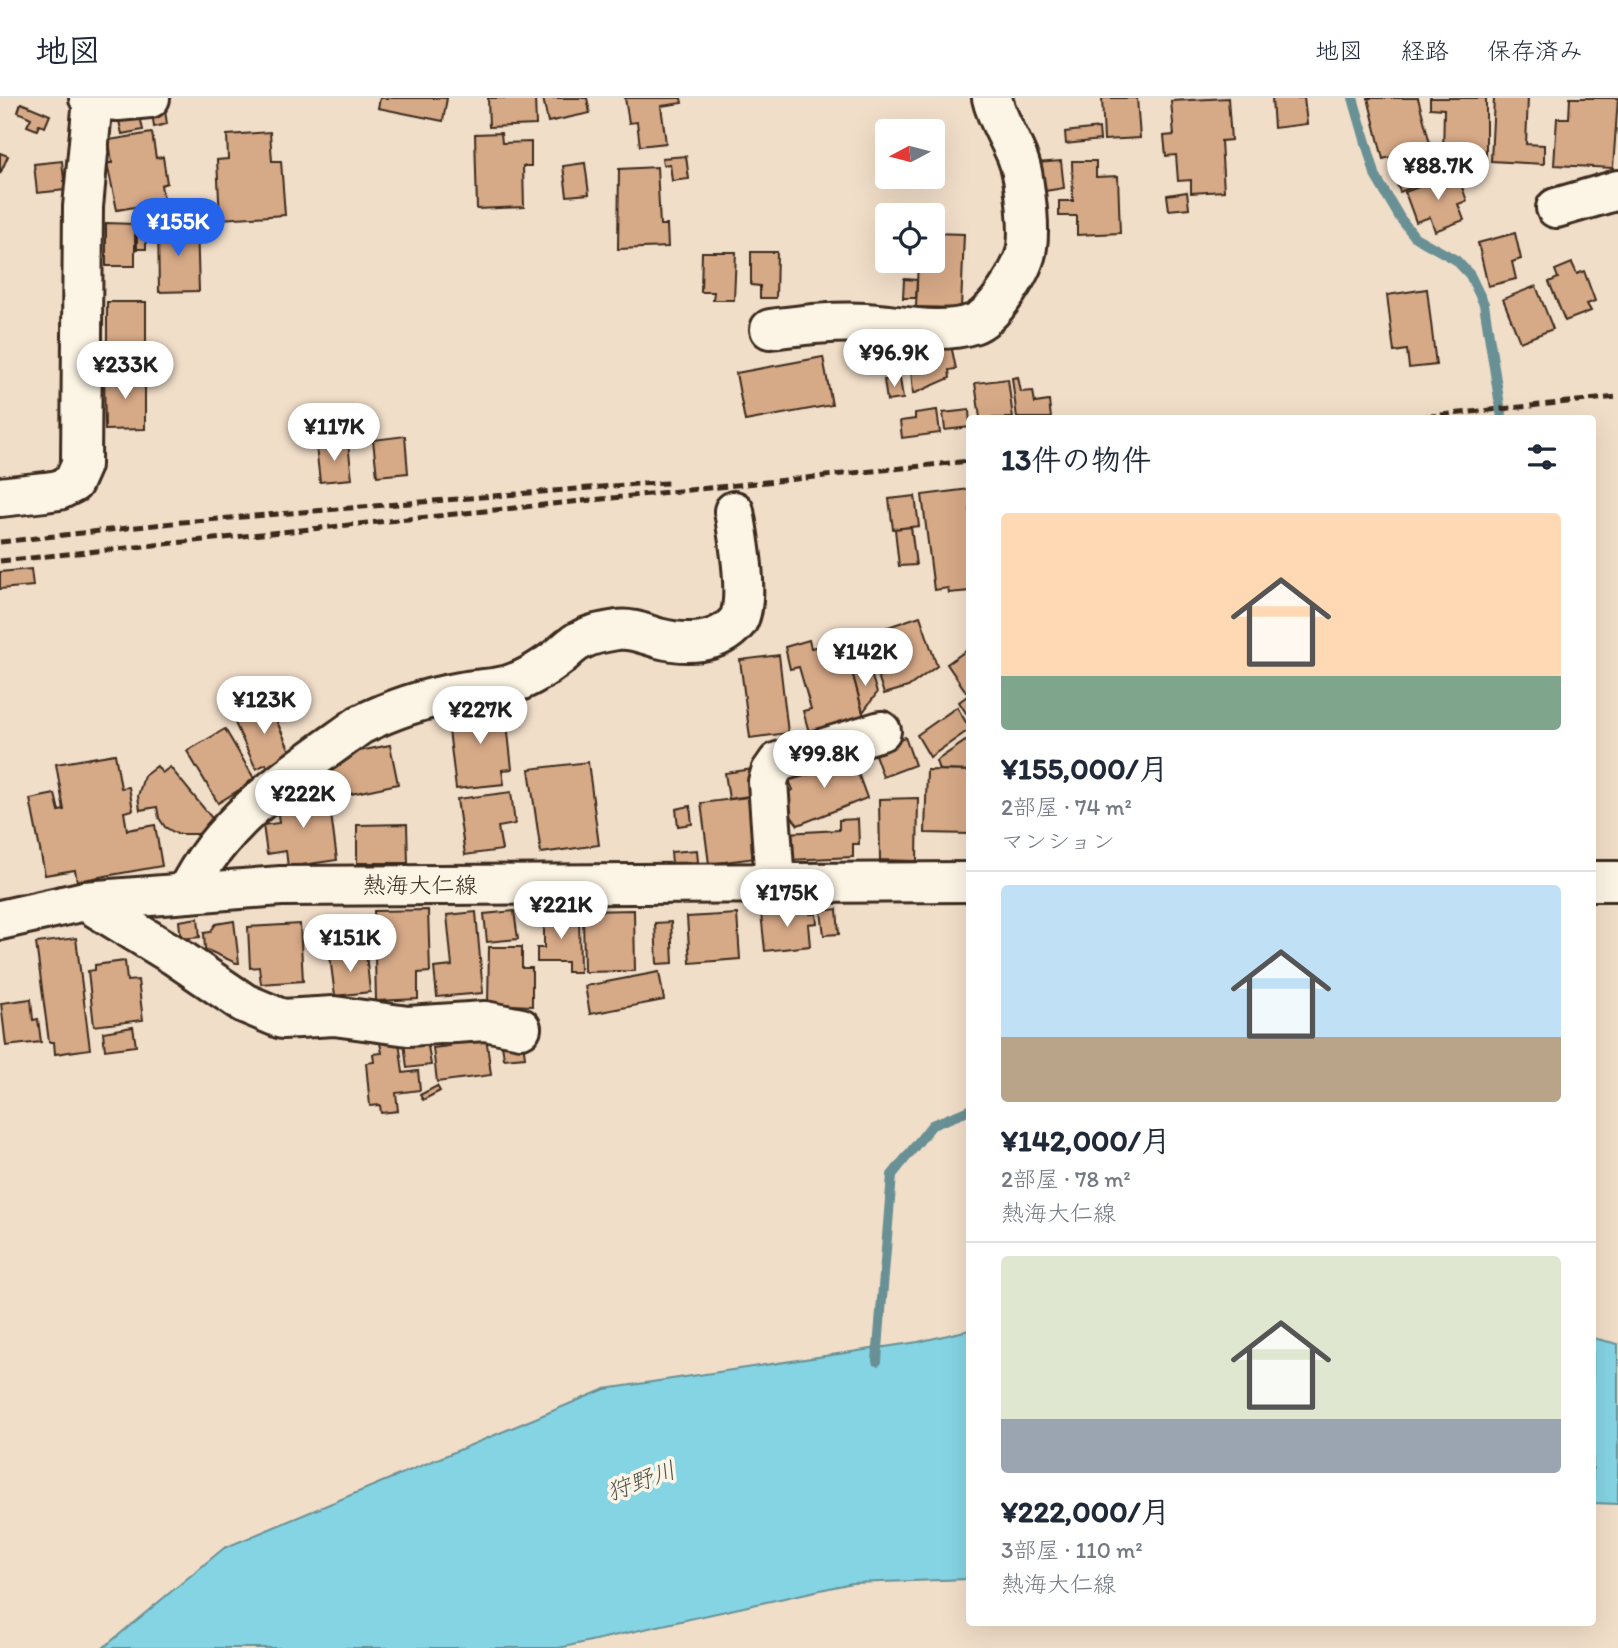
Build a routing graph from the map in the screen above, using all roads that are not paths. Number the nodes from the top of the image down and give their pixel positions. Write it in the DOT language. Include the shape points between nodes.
graph roads {
  1 [pos="150,98"];
  2 [pos="992,98"];
  3 [pos="91,99"];
  4 [pos="1618,190"];
  5 [pos="1556,208"];
  6 [pos="770,329"];
  7 [pos="0,496"];
  8 [pos="734,511"];
  9 [pos="881,731"];
  10 [pos="1596,881"];
  11 [pos="1618,881"];
  12 [pos="966,882"];
  13 [pos="775,883"];
  14 [pos="186,893"];
  15 [pos="85,901"];
  16 [pos="0,920"];
  17 [pos="521,1028"];
  1 -- 3 [label="street"];
  2 -- 6 [label="street" via="1023,176 1027,250 985,319 956,328 821,323"];
  3 -- 7 [label="street" via="83,207 81,465 73,483 59,490"];
  4 -- 5 [label="street"];
  8 -- 14 [label="street" via="743,602 740,620 726,632 694,642 620,629 600,633 579,640 515,683 435,697 360,724 258,802 226,833 198,868"];
  9 -- 13 [label="street" via="778,762 771,772"];
  10 -- 11 [label="street"];
  12 -- 13 [label="street, 熱海大仁線"];
  13 -- 14 [label="street, 熱海大仁線" via="281,886"];
  14 -- 15 [label="street, 熱海大仁線"];
  15 -- 16 [label="street, 熱海大仁線"];
  15 -- 17 [label="street" via="244,1003 282,1019 334,1016 408,1026 485,1021"];
}
